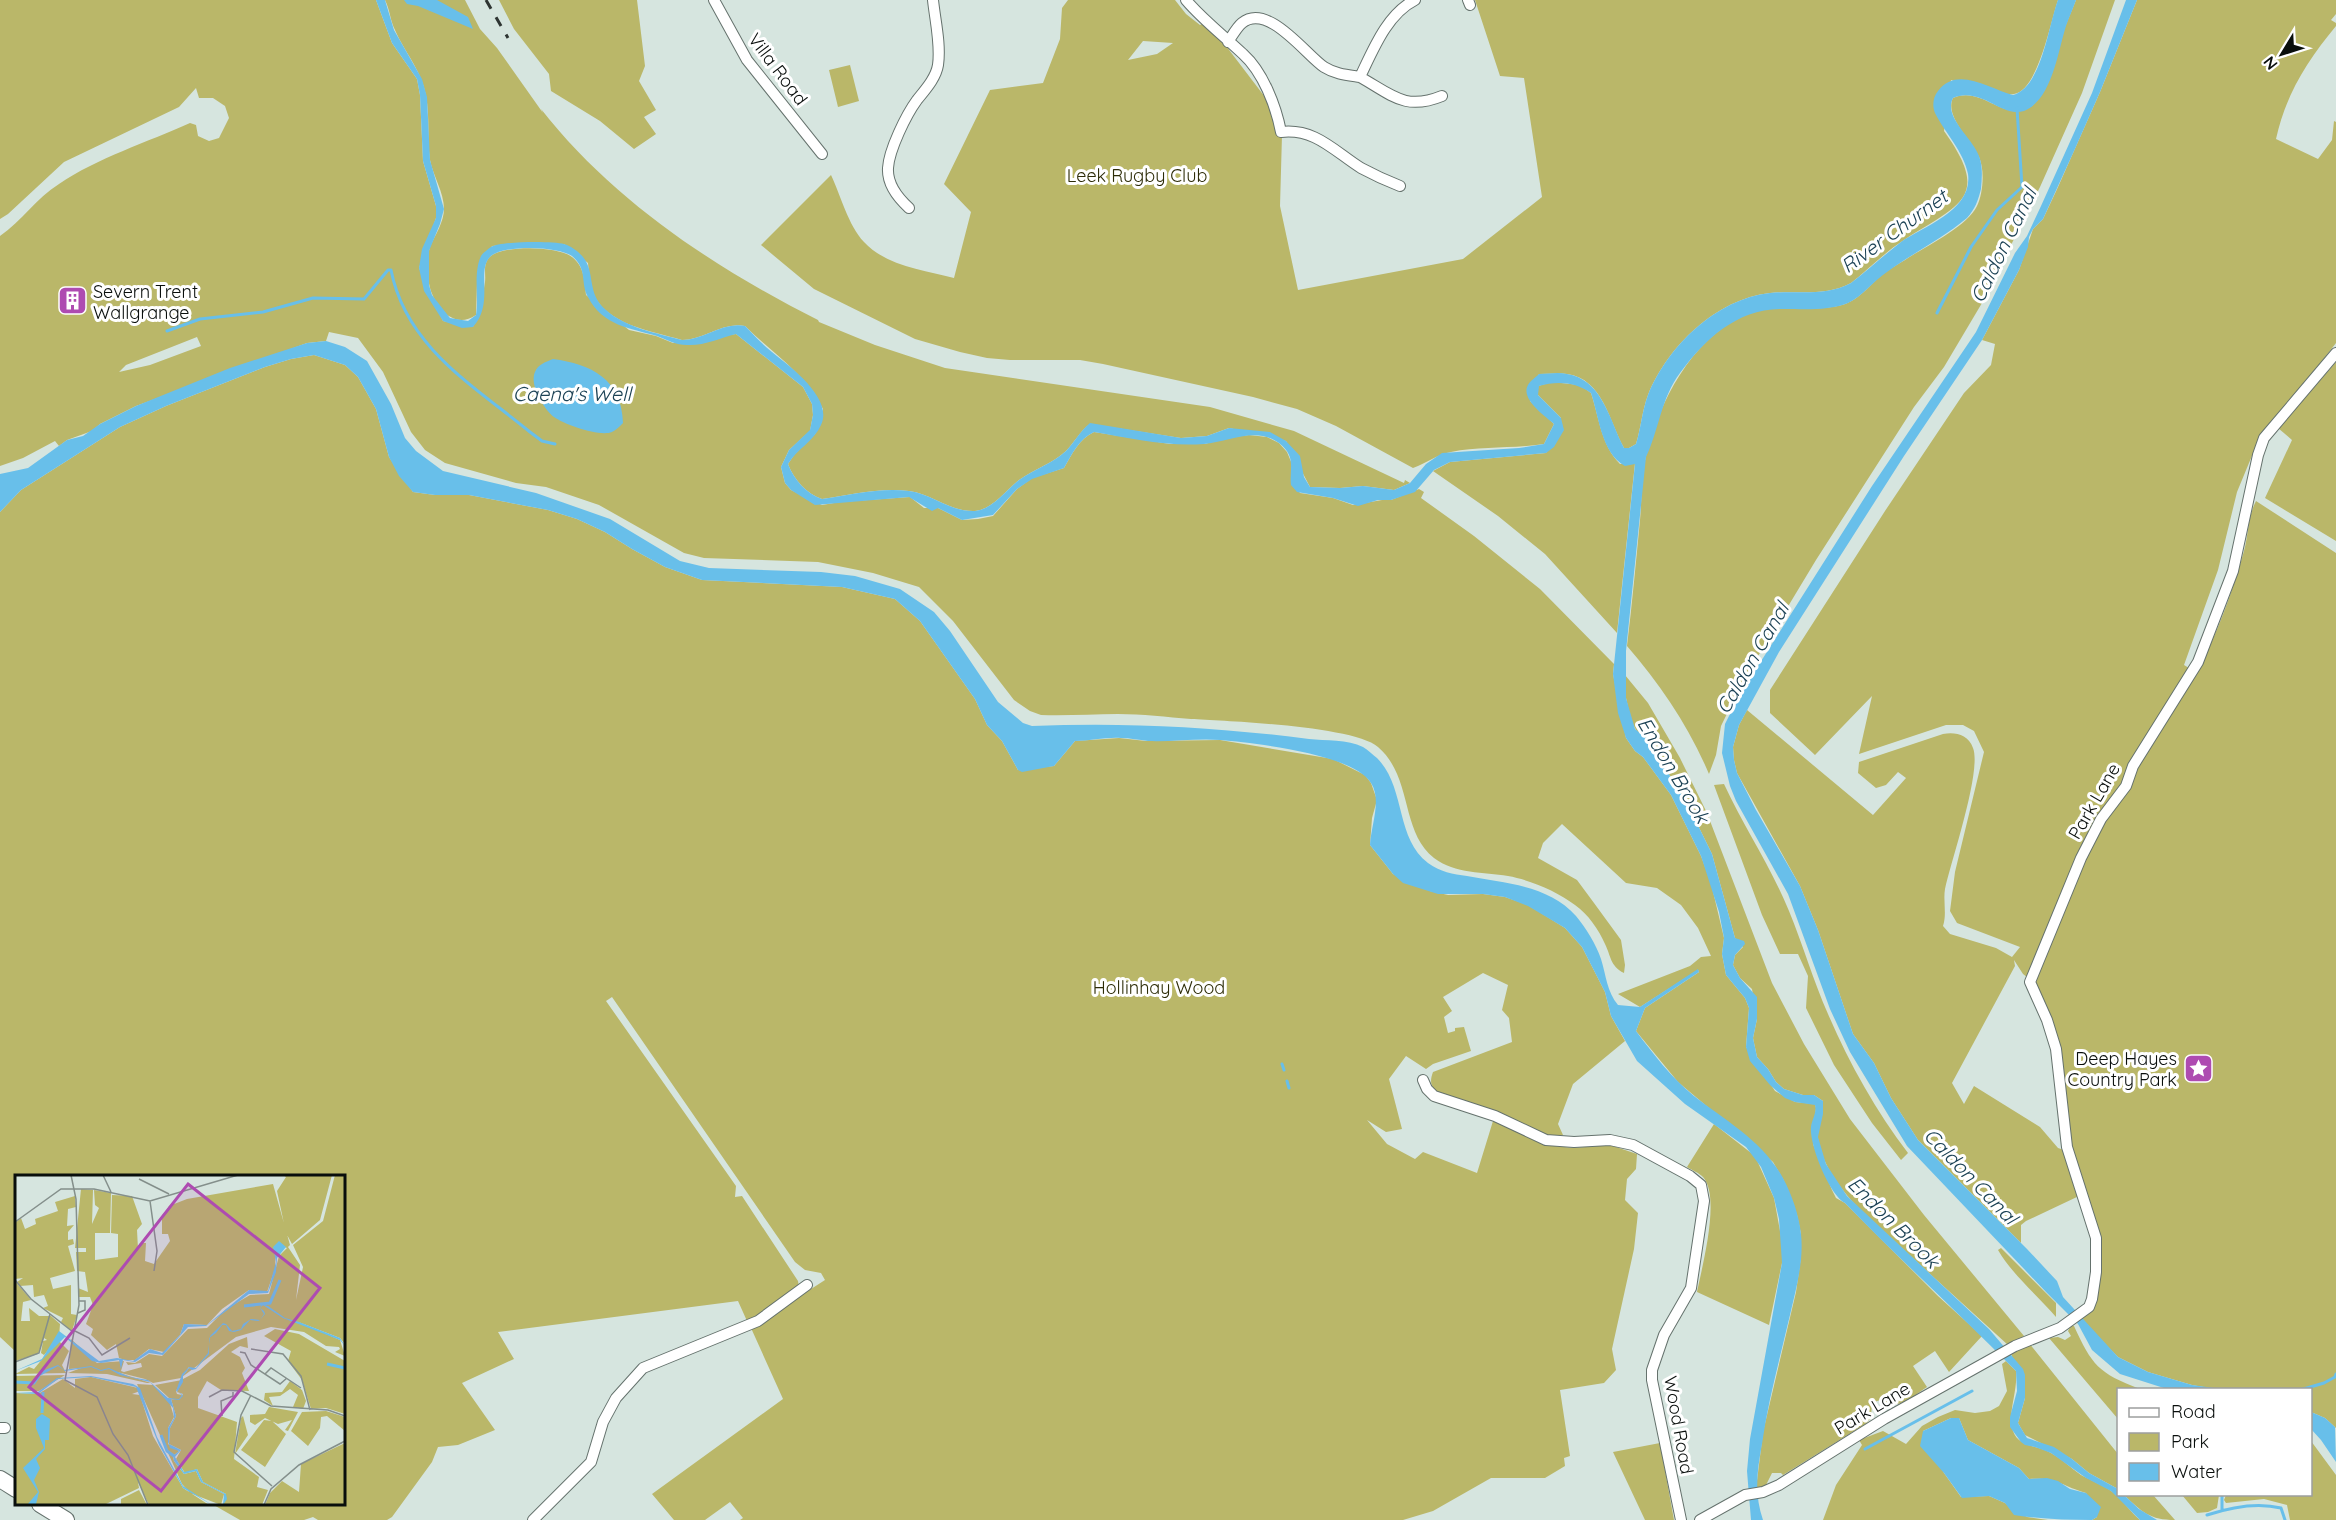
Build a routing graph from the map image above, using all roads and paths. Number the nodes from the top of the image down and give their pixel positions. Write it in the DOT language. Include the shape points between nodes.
graph roads {
  1 [pos="714,0"];
  2 [pos="933,0"];
  3 [pos="1186,0"];
  4 [pos="1415,0"];
  5 [pos="1228,42"];
  6 [pos="1360,77"];
  7 [pos="1442,96"];
  8 [pos="822,154"];
  9 [pos="1400,186"];
  10 [pos="909,208"];
  11 [pos="2336,353"];
  12 [pos="1423,1080"];
  13 [pos="807,1285"];
  14 [pos="0,1479"];
  15 [pos="15,1488"];
  16 [pos="43,1505"];
  17 [pos="66,1520"];
  18 [pos="533,1520"];
  19 [pos="1681,1520"];
  20 [pos="1702,1520"];
  1 -- 8 [label="street, Villa Road" via="747,60"];
  2 -- 10 [label="street" via="938,66 906,119 888,169 891,184"];
  3 -- 5 [label="street"];
  4 -- 6 [label="street" via="1394,18"];
  5 -- 6 [label="street" via="1243,22 1256,18 1273,24 1326,68"];
  5 -- 9 [label="street" via="1256,68 1278,114 1281,132 1315,136 1361,168"];
  6 -- 7 [label="street" via="1405,102 1421,103"];
  11 -- 20 [label="street, Park Lane" via="2264,438 2233,572 2198,663 2133,766 2126,786 2101,819 2030,982 2056,1049 2067,1147 2096,1238 2096,1272 2089,1307 2066,1324 2015,1346 1894,1413 1763,1492 1745,1495"];
  12 -- 19 [label="street, Wood Road" via="1434,1096 1495,1116 1546,1140 1610,1140 1633,1145 1701,1185 1704,1201 1691,1288 1664,1335 1652,1380"];
  13 -- 18 [label="street" via="758,1321 644,1368 616,1398 603,1422 591,1462"];
  14 -- 15 [label="highway"];
  16 -- 17 [label="highway"];
}
